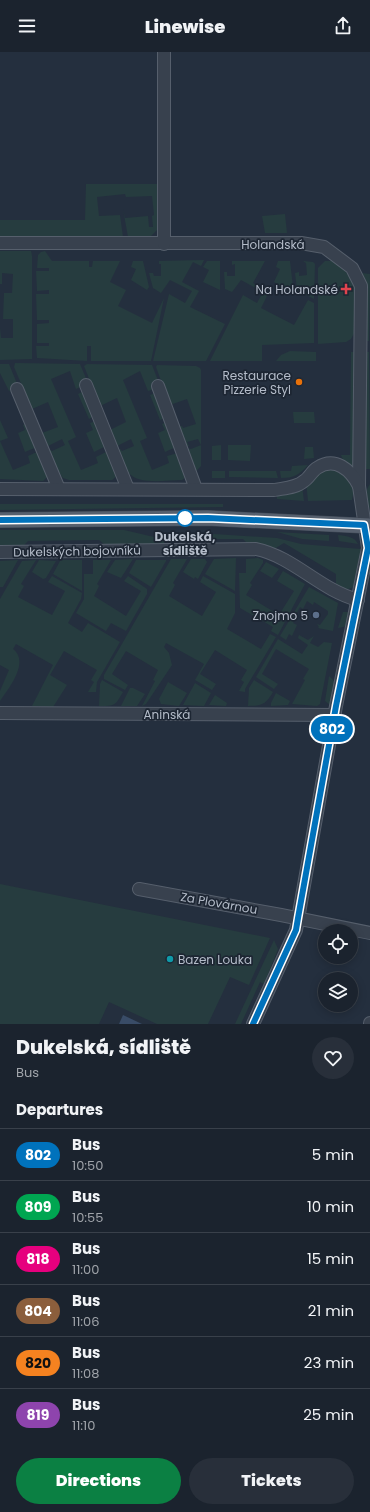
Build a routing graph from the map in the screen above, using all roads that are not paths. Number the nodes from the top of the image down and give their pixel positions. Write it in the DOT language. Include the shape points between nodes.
graph roads {
  1 [pos="164,52"];
  2 [pos="0,243"];
  3 [pos="164,244"];
  4 [pos="86,385"];
  5 [pos="158,386"];
  6 [pos="17,389"];
  7 [pos="370,475"];
  8 [pos="359,486"];
  9 [pos="0,489"];
  10 [pos="59,489"];
  11 [pos="128,489"];
  12 [pos="196,489"];
  13 [pos="0,520"];
  14 [pos="367,525"];
  15 [pos="0,552"];
  16 [pos="358,600"];
  17 [pos="0,713"];
  18 [pos="335,715"];
  19 [pos="140,889"];
  20 [pos="298,918"];
  21 [pos="370,933"];
  22 [pos="253,1024"];
  1 -- 3 [label="street"];
  2 -- 3 [label="street, Holandská"];
  3 -- 8 [label="street, Holandská" via="301,242 324,247 352,268 361,286"];
  4 -- 11 [label="street"];
  5 -- 12 [label="street"];
  6 -- 10 [label="street"];
  7 -- 8 [label="street"];
  8 -- 12 [label="street" via="350,472 331,463 316,468 304,482 289,488"];
  8 -- 14 [label="street, Holandská"];
  9 -- 10 [label="street"];
  10 -- 11 [label="street"];
  11 -- 12 [label="street"];
  13 -- 14 [label="main road" via="208,518"];
  14 -- 16 [label="street, Holandská" via="368,548"];
  15 -- 16 [label="street, Dukelských bojovníků" via="256,549 275,555 335,592"];
  16 -- 18 [label="street, Holandská"];
  17 -- 18 [label="street, Aninská"];
  18 -- 20 [label="street, Holandská"];
  19 -- 20 [label="street, Za Plovárnou"];
  20 -- 21 [label="street, Za Plovárnou"];
  20 -- 22 [label="street, Holandská" via="296,930"];
}
